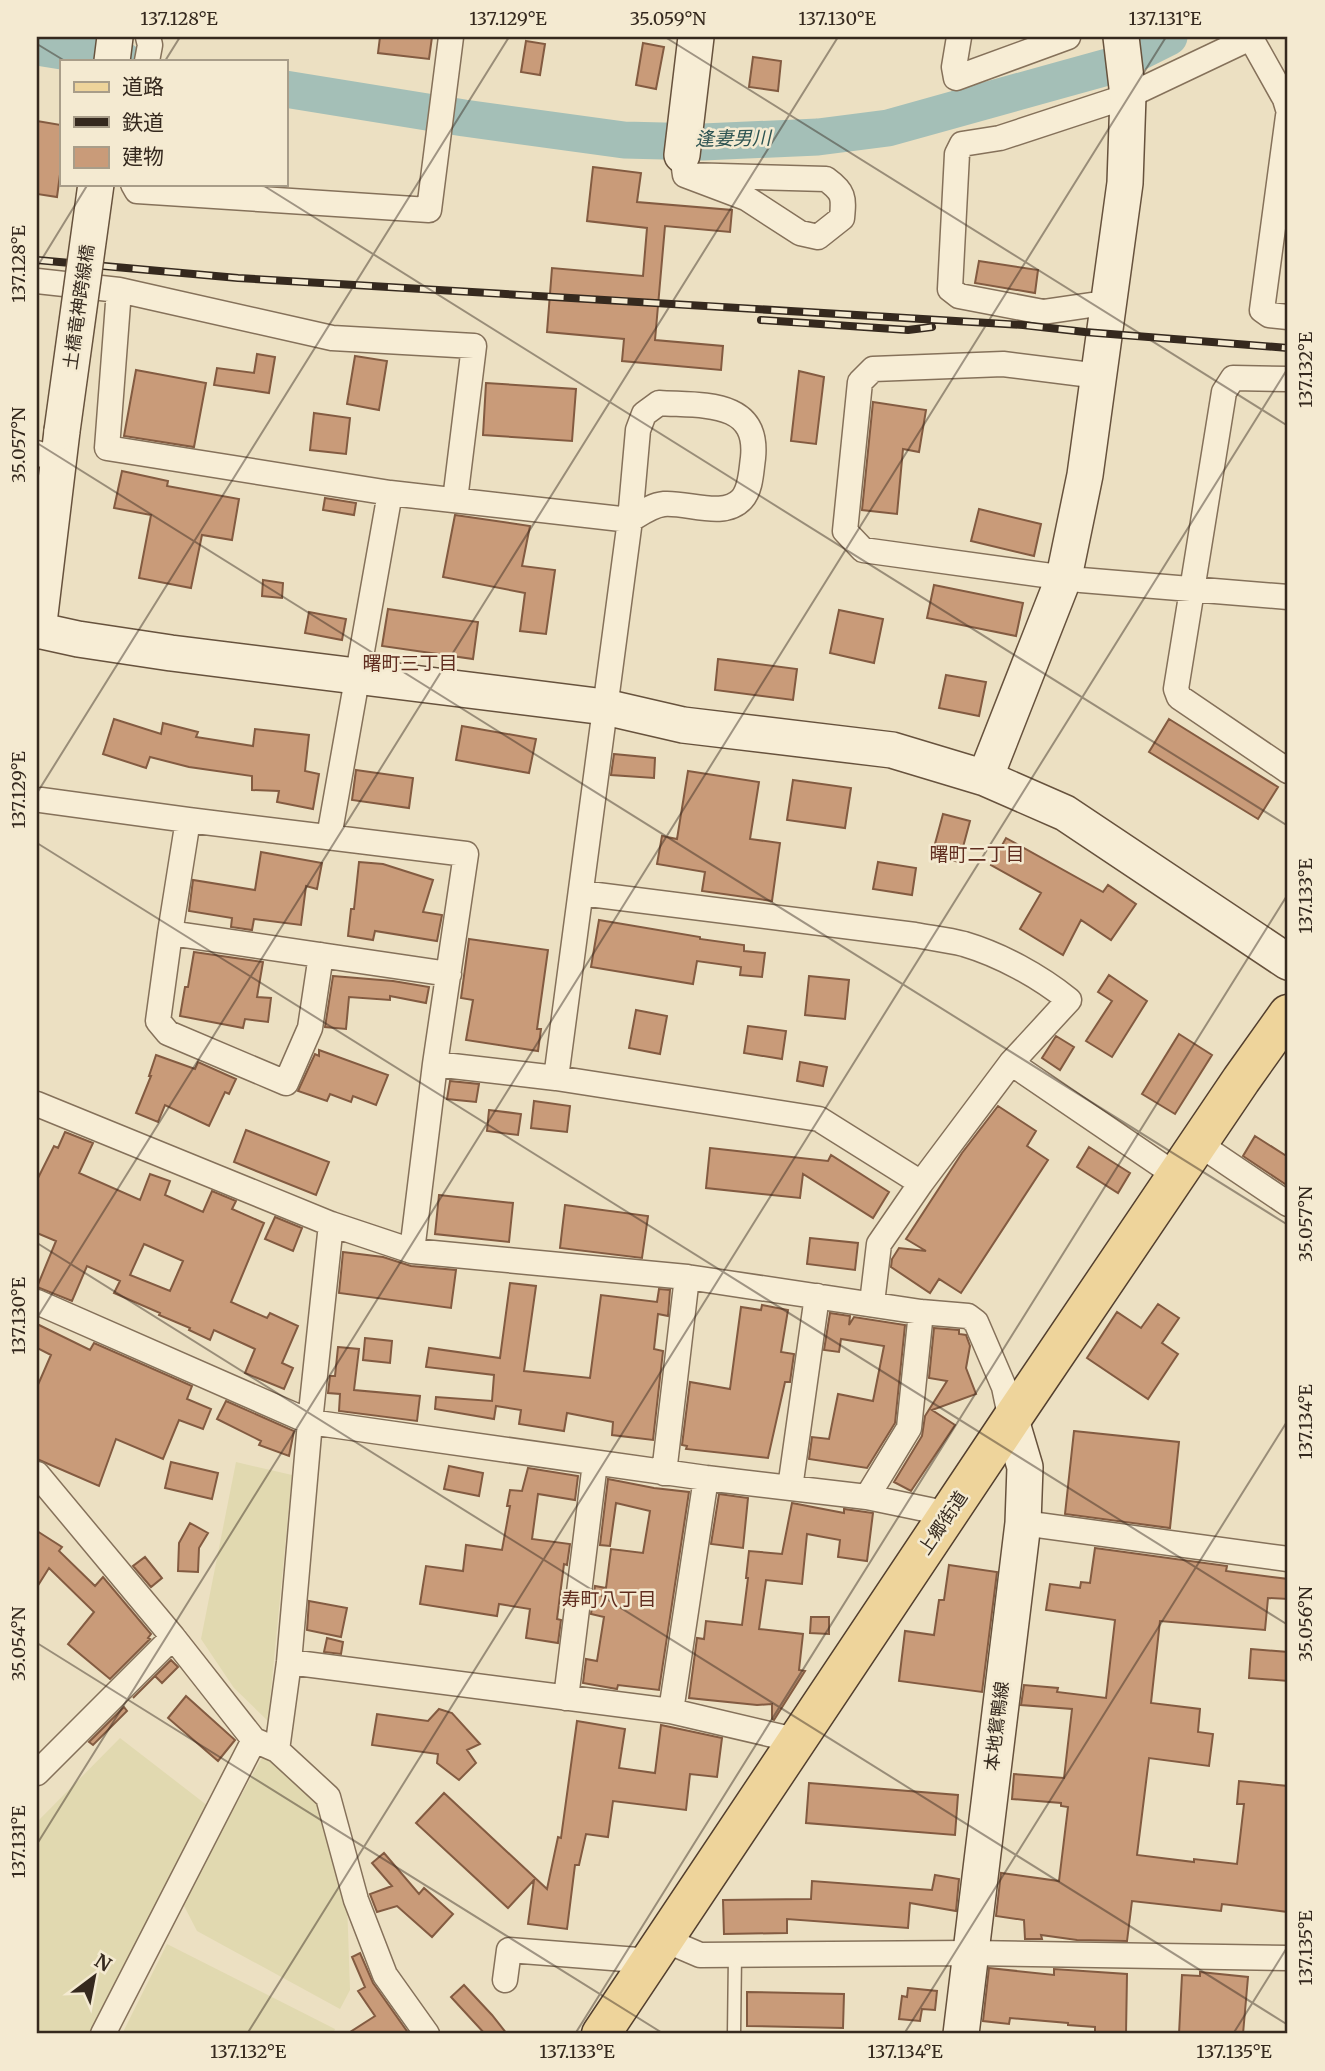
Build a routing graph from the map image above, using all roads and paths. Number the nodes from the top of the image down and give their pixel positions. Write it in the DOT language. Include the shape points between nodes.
graph roads {
  1 [pos="116,37"];
  2 [pos="451,37"];
  3 [pos="696,37"];
  4 [pos="959,37"];
  5 [pos="1068,37"];
  6 [pos="1121,37"];
  7 [pos="112,60"];
  8 [pos="1128,96"];
  9 [pos="1288,109"];
  10 [pos="1288,116"];
  11 [pos="683,165"];
  12 [pos="96,186"];
  13 [pos="133,186"];
  14 [pos="37,281"];
  15 [pos="118,290"];
  16 [pos="1108,307"];
  17 [pos="1288,317"];
  18 [pos="1099,376"];
  19 [pos="1288,379"];
  20 [pos="52,448"];
  21 [pos="635,467"];
  22 [pos="390,493"];
  23 [pos="455,500"];
  24 [pos="661,504"];
  25 [pos="630,520"];
  26 [pos="1064,577"];
  27 [pos="1193,591"];
  28 [pos="1288,597"];
  29 [pos="37,630"];
  30 [pos="359,677"];
  31 [pos="605,707"];
  32 [pos="1288,771"];
  33 [pos="985,778"];
  34 [pos="41,800"];
  35 [pos="188,820"];
  36 [pos="329,837"];
  37 [pos="581,893"];
  38 [pos="170,933"];
  39 [pos="321,955"];
  40 [pos="1288,962"];
  41 [pos="449,974"];
  42 [pos="1288,1014"];
  43 [pos="1011,1063"];
  44 [pos="435,1064"];
  45 [pos="556,1078"];
  46 [pos="37,1104"];
  47 [pos="1199,1144"];
  48 [pos="1177,1176"];
  49 [pos="921,1183"];
  50 [pos="1288,1204"];
  51 [pos="331,1224"];
  52 [pos="412,1251"];
  53 [pos="687,1277"];
  54 [pos="817,1296"];
  55 [pos="37,1302"];
  56 [pos="872,1303"];
  57 [pos="921,1312"];
  58 [pos="1011,1420"];
  59 [pos="310,1422"];
  60 [pos="595,1463"];
  61 [pos="664,1473"];
  62 [pos="37,1474"];
  63 [pos="706,1478"];
  64 [pos="790,1488"];
  65 [pos="867,1497"];
  66 [pos="949,1514"];
  67 [pos="1023,1523"];
  68 [pos="1288,1559"];
  69 [pos="173,1637"];
  70 [pos="289,1662"];
  71 [pos="566,1698"];
  72 [pos="671,1711"];
  73 [pos="254,1740"];
  74 [pos="799,1741"];
  75 [pos="277,1750"];
  76 [pos="37,1773"];
  77 [pos="658,1950"];
  78 [pos="970,1953"];
  79 [pos="735,1955"];
  80 [pos="1288,1958"];
  81 [pos="505,1980"];
  82 [pos="103,2034"];
  83 [pos="426,2034"];
  84 [pos="601,2034"];
  85 [pos="734,2034"];
  86 [pos="961,2034"];
  1 -- 7 [label="street"];
  2 -- 13 [label="street" via="429,210 137,191"];
  3 -- 11 [label="street"];
  4 -- 5 [label="street" via="956,78"];
  6 -- 8 [label="street"];
  8 -- 9 [label="street" via="1244,41 1253,42"];
  8 -- 16 [label="street" via="1125,183"];
  8 -- 16 [label="street" via="1000,138 962,144 957,154 950,289 959,296 1043,312"];
  10 -- 17 [label="street" via="1262,310 1269,316"];
  11 -- 11 [label="street" via="826,179 839,188 842,218 818,237 800,233"];
  12 -- 20 [label="street, 土橋竜神跨線橋, bridge"];
  14 -- 15 [label="street"];
  15 -- 22 [label="street" via="107,448"];
  15 -- 23 [label="street" via="332,338 474,346"];
  16 -- 18 [label="street"];
  18 -- 26 [label="street"];
  18 -- 26 [label="street" via="990,364 873,369 860,382 845,531 863,550"];
  19 -- 27 [label="street" via="1233,378 1224,392"];
  20 -- 29 [label="street, 土橋竜神跨線橋"];
  21 -- 24 [label="street"];
  21 -- 24 [label="street" via="638,430 644,414 659,403 718,407 747,423 755,442 750,480 744,497 733,508"];
  21 -- 25 [label="street"];
  22 -- 23 [label="street"];
  22 -- 30 [label="street"];
  23 -- 25 [label="street"];
  24 -- 25 [label="street"];
  25 -- 31 [label="street"];
  26 -- 27 [label="street"];
  26 -- 33 [label="street"];
  27 -- 28 [label="street"];
  27 -- 32 [label="street" via="1176,689 1179,697"];
  29 -- 30 [label="street"];
  30 -- 31 [label="street"];
  30 -- 36 [label="street"];
  31 -- 33 [label="street" via="682,725 892,750"];
  31 -- 37 [label="street"];
  33 -- 40 [label="street" via="1065,813"];
  34 -- 35 [label="street"];
  35 -- 36 [label="street"];
  35 -- 38 [label="street"];
  36 -- 41 [label="street" via="466,854"];
  37 -- 43 [label="street" via="964,944 1009,963 1069,1000"];
  37 -- 45 [label="street"];
  38 -- 39 [label="street"];
  38 -- 39 [label="street" via="158,1021 168,1033 286,1083 310,1028"];
  39 -- 41 [label="street"];
  41 -- 44 [label="street"];
  42 -- 47 [label="main road, 上郷街道"];
  43 -- 48 [label="street"];
  43 -- 49 [label="street"];
  44 -- 45 [label="street"];
  44 -- 52 [label="street"];
  45 -- 49 [label="street" via="819,1119"];
  46 -- 51 [label="street"];
  47 -- 48 [label="main road, 上郷街道"];
  47 -- 50 [label="street"];
  48 -- 58 [label="main road, 上郷街道"];
  49 -- 56 [label="street" via="879,1244"];
  51 -- 52 [label="street"];
  51 -- 59 [label="street"];
  52 -- 53 [label="street"];
  53 -- 54 [label="street"];
  53 -- 61 [label="street"];
  54 -- 56 [label="street"];
  54 -- 64 [label="street"];
  55 -- 59 [label="street"];
  56 -- 57 [label="street"];
  57 -- 58 [label="street" via="968,1316 976,1322 1004,1387"];
  57 -- 65 [label="street" via="909,1427"];
  58 -- 66 [label="main road, 上郷街道"];
  58 -- 67 [label="street, 本地鴛鴨線" via="1025,1467"];
  59 -- 60 [label="street"];
  59 -- 70 [label="street"];
  60 -- 61 [label="street"];
  60 -- 71 [label="street"];
  61 -- 63 [label="street"];
  62 -- 69 [label="street"];
  63 -- 64 [label="street"];
  63 -- 72 [label="street"];
  64 -- 65 [label="street"];
  65 -- 66 [label="street"];
  66 -- 74 [label="main road, 上郷街道"];
  67 -- 68 [label="street"];
  67 -- 78 [label="street, 本地鴛鴨線"];
  69 -- 73 [label="street"];
  69 -- 76 [label="street"];
  70 -- 71 [label="street"];
  70 -- 75 [label="street"];
  71 -- 72 [label="street"];
  72 -- 74 [label="street"];
  73 -- 75 [label="street"];
  73 -- 82 [label="street"];
  74 -- 77 [label="main road, 上郷街道"];
  75 -- 83 [label="street" via="328,1797 356,1900 385,1975"];
  77 -- 79 [label="street"];
  77 -- 81 [label="street" via="509,1950"];
  77 -- 84 [label="main road, 上郷街道"];
  78 -- 79 [label="street"];
  78 -- 80 [label="street"];
  78 -- 86 [label="street, 本地鴛鴨線"];
  79 -- 85 [label="lane"];
}
